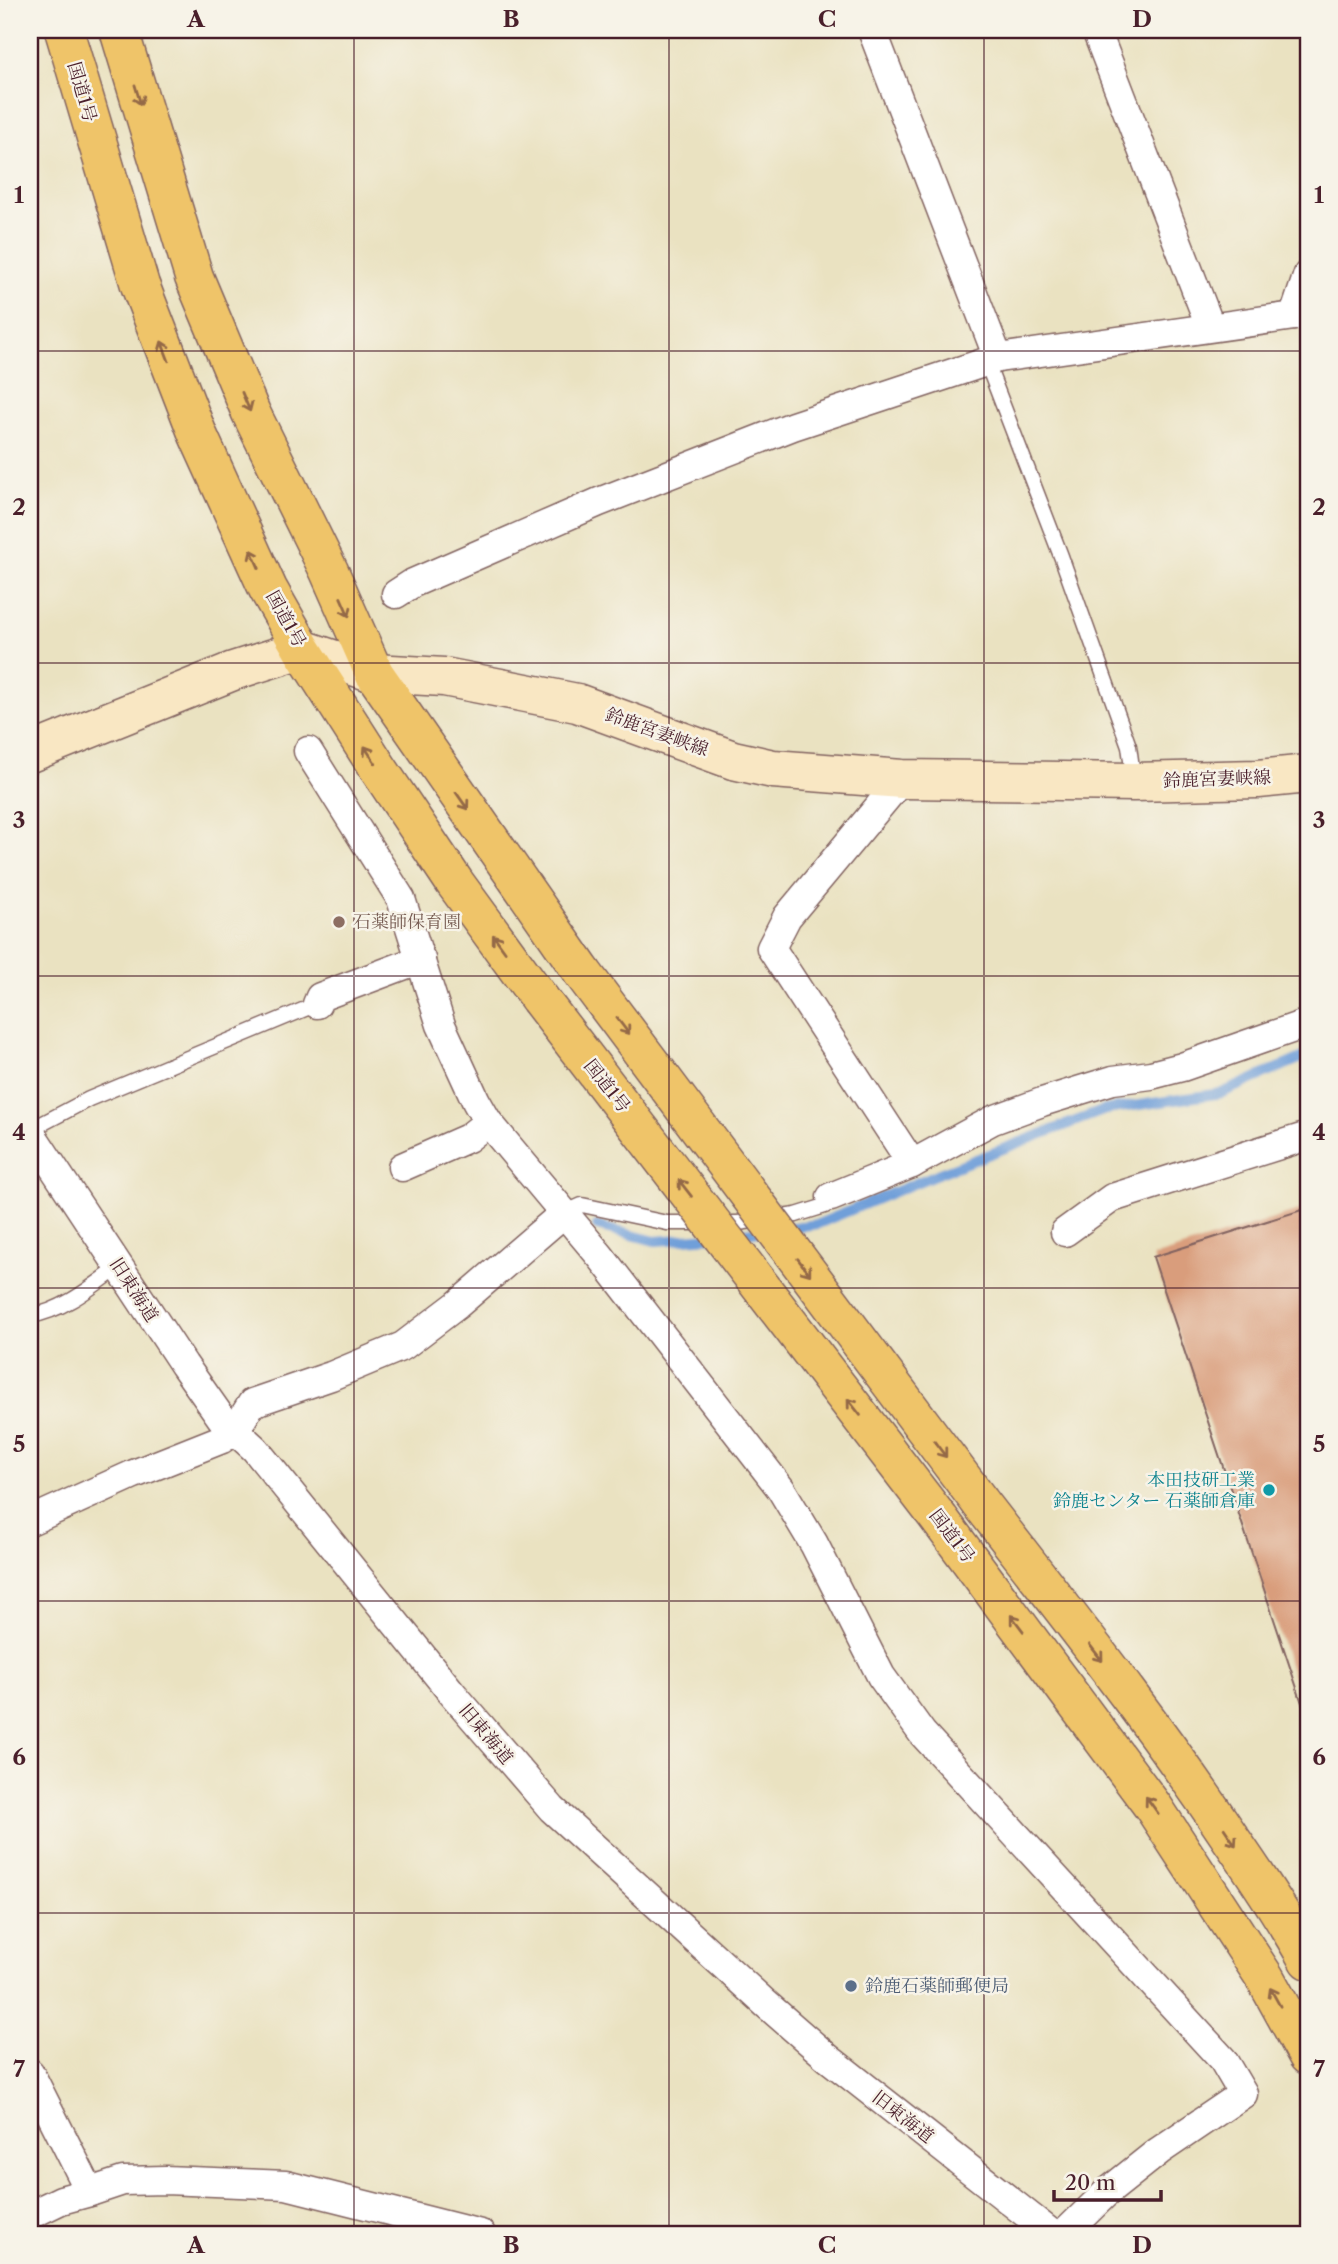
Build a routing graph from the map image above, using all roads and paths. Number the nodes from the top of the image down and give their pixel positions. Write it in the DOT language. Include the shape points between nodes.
graph roads {
  1 [pos="64,30"];
  2 [pos="119,30"];
  3 [pos="872,30"];
  4 [pos="1096,30"];
  5 [pos="1308,274"];
  6 [pos="1301,315"];
  7 [pos="1210,326"];
  8 [pos="992,359"];
  9 [pos="396,594"];
  10 [pos="302,649"];
  11 [pos="374,673"];
  12 [pos="308,751"];
  13 [pos="30,752"];
  14 [pos="1308,774"];
  15 [pos="902,779"];
  16 [pos="1134,782"];
  17 [pos="421,960"];
  18 [pos="317,1004"];
  19 [pos="1308,1023"];
  20 [pos="488,1122"];
  21 [pos="31,1135"];
  22 [pos="1308,1136"];
  23 [pos="912,1164"];
  24 [pos="402,1167"];
  25 [pos="831,1197"];
  26 [pos="564,1213"];
  27 [pos="1065,1232"];
  28 [pos="119,1267"];
  29 [pos="30,1316"];
  30 [pos="236,1429"];
  31 [pos="30,1521"];
  32 [pos="1308,1960"];
  33 [pos="1308,2056"];
  34 [pos="30,2073"];
  35 [pos="90,2192"];
  36 [pos="30,2215"];
  37 [pos="481,2234"];
  38 [pos="1052,2234"];
  39 [pos="1064,2234"];
  10 -- 1 [label="highway, 国道1号, one-way" via="268,589 198,435 139,285"];
  2 -- 11 [label="highway, one-way" via="194,277 251,413"];
  3 -- 8 [label="street"];
  4 -- 7 [label="street"];
  5 -- 6 [label="street"];
  6 -- 7 [label="street"];
  7 -- 8 [label="street"];
  8 -- 9 [label="street" via="793,426 599,502"];
  8 -- 16 [label="lane" via="1129,746"];
  10 -- 11 [label="main road, 鈴鹿宮妻峡線"];
  10 -- 13 [label="main road" via="233,671"];
  33 -- 10 [label="highway, 国道1号, one-way, bridge" via="1258,1968 1154,1808 455,883"];
  11 -- 15 [label="main road, 鈴鹿宮妻峡線" via="444,677 577,703 733,760 773,769"];
  11 -- 32 [label="highway, one-way, bridge" via="582,972 1139,1707"];
  12 -- 17 [label="street" via="401,899"];
  14 -- 16 [label="main road, 鈴鹿宮妻峡線"];
  15 -- 16 [label="main road, 鈴鹿宮妻峡線"];
  15 -- 23 [label="street" via="787,916 771,948"];
  17 -- 18 [label="street" via="320,997"];
  17 -- 20 [label="street" via="441,1026"];
  18 -- 21 [label="lane" via="101,1094"];
  19 -- 23 [label="street" via="1182,1067 1113,1080 1042,1102 993,1120"];
  20 -- 24 [label="street" via="468,1138"];
  20 -- 26 [label="street"];
  21 -- 28 [label="street, 旧東海道"];
  22 -- 27 [label="street" via="1112,1198"];
  23 -- 25 [label="street"];
  25 -- 26 [label="lane" via="824,1206 796,1215 738,1223 667,1223 582,1205"];
  26 -- 30 [label="street" via="403,1346 253,1403"];
  26 -- 39 [label="street" via="781,1489 881,1676 922,1733 1223,2060 1243,2094 1105,2194"];
  28 -- 29 [label="lane" via="86,1291"];
  28 -- 30 [label="street, 旧東海道" via="222,1419"];
  30 -- 31 [label="street"];
  30 -- 38 [label="street, 旧東海道" via="552,1809 828,2058"];
  34 -- 35 [label="street"];
  35 -- 36 [label="street"];
  35 -- 37 [label="street" via="123,2181 286,2185"];
}
